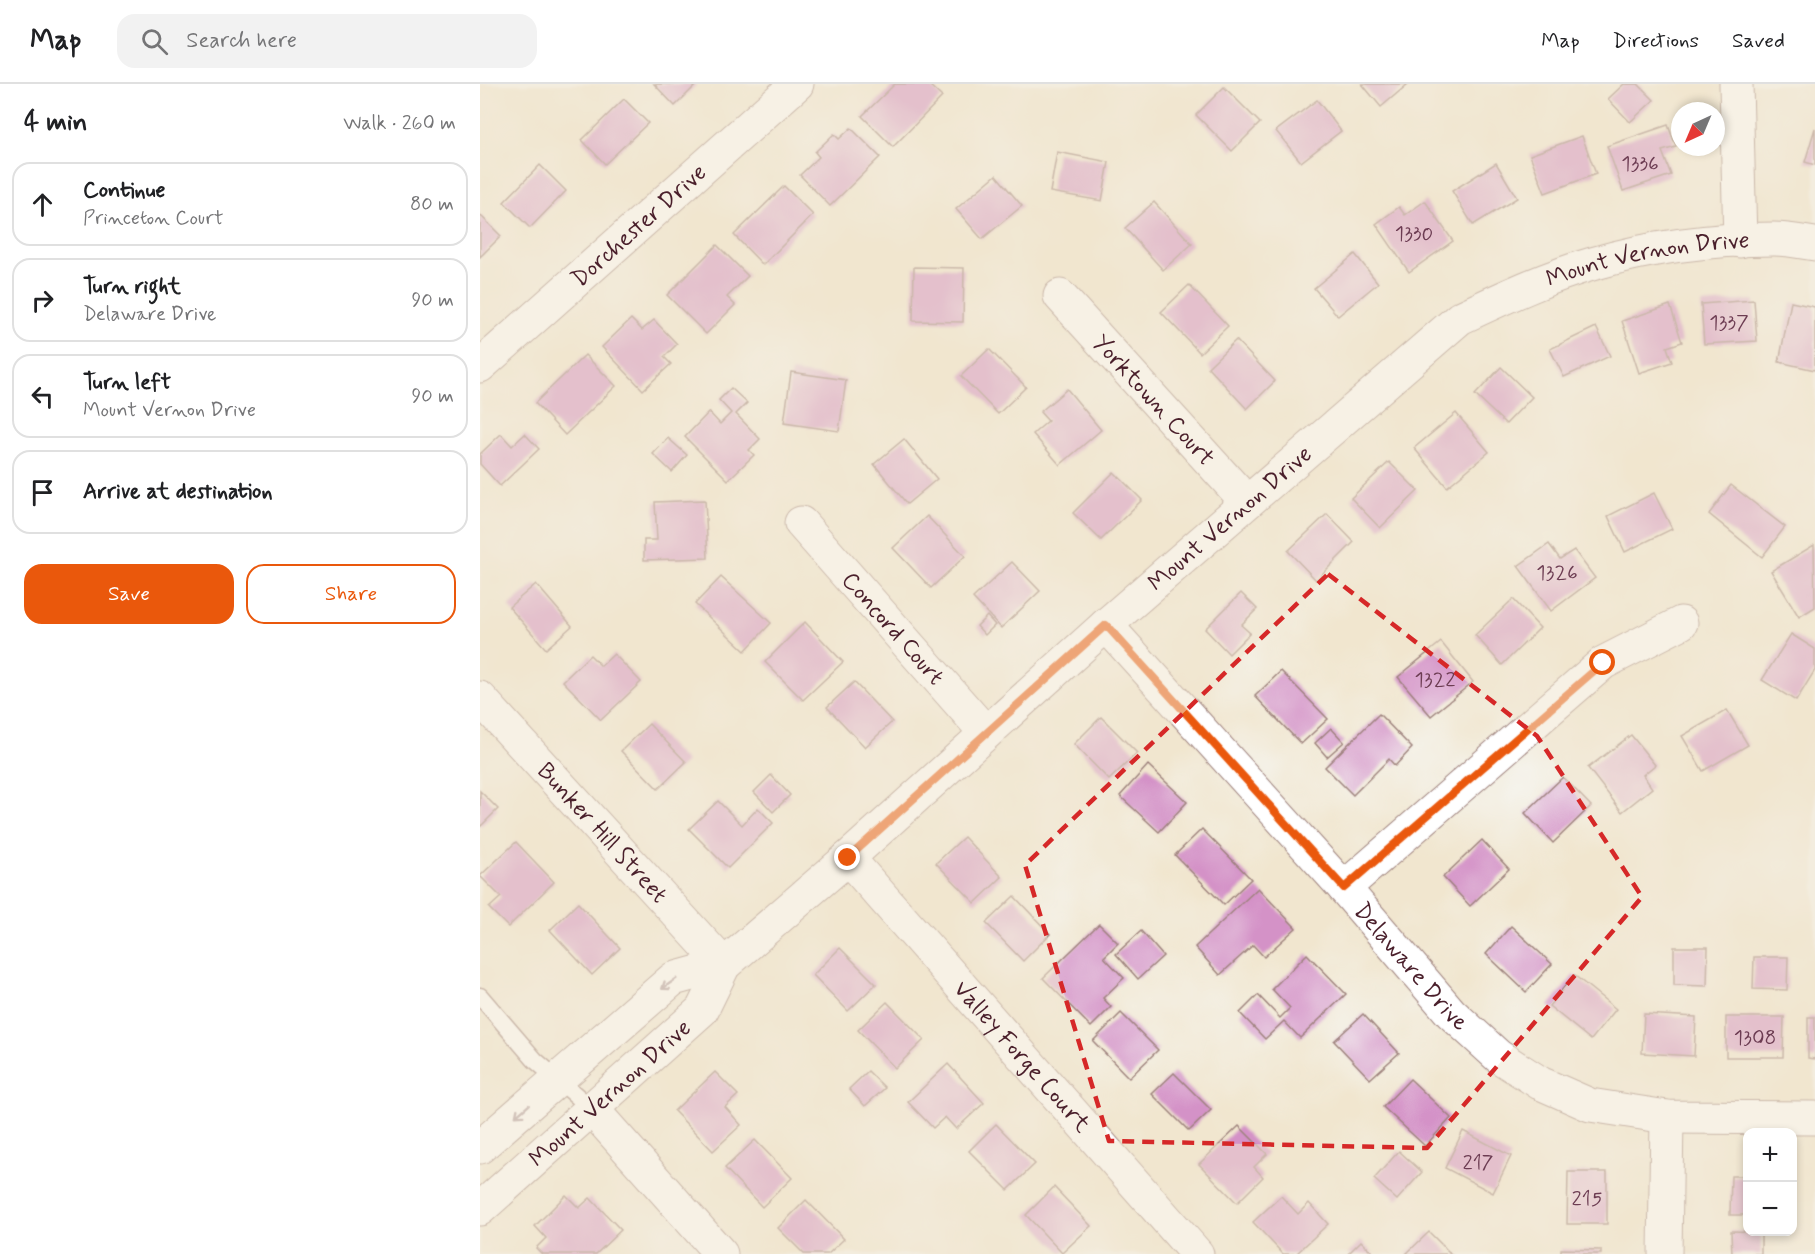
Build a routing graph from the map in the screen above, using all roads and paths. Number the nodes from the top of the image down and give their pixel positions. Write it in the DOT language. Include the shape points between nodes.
graph roads {
  1 [pos="797,84"];
  2 [pos="1736,84"];
  3 [pos="1740,241"];
  4 [pos="1815,244"];
  5 [pos="1060,296"];
  6 [pos="480,366"];
  7 [pos="1247,501"];
  8 [pos="801,523"];
  9 [pos="1681,623"];
  10 [pos="1106,625"];
  11 [pos="480,698"];
  12 [pos="986,733"];
  13 [pos="848,858"];
  14 [pos="1344,888"];
  15 [pos="724,965"];
  16 [pos="480,996"];
  17 [pos="557,1079"];
  18 [pos="592,1109"];
  19 [pos="1667,1117"];
  20 [pos="1815,1118"];
  21 [pos="480,1147"];
  22 [pos="480,1209"];
  23 [pos="721,1254"];
  24 [pos="1197,1254"];
  25 [pos="1665,1254"];
  1 -- 6 [label="street, Dorchester Drive"];
  2 -- 3 [label="street"];
  3 -- 4 [label="street, Mount Vernon Drive" via="1775,239"];
  3 -- 7 [label="street, Mount Vernon Drive" via="1649,250 1591,264 1460,318"];
  5 -- 7 [label="street, Yorktown Court"];
  7 -- 10 [label="street, Mount Vernon Drive"];
  8 -- 12 [label="street, Concord Court"];
  9 -- 14 [label="street" via="1603,663"];
  10 -- 12 [label="street, Mount Vernon Drive"];
  10 -- 14 [label="street, Delaware Drive"];
  11 -- 15 [label="street, Bunker Hill Street"];
  12 -- 13 [label="street, Mount Vernon Drive"];
  13 -- 15 [label="street, Mount Vernon Drive"];
  13 -- 24 [label="street, Valley Forge Court"];
  14 -- 19 [label="street, Delaware Drive" via="1451,1014 1498,1056 1540,1083 1590,1105"];
  15 -- 17 [label="street, Mount Vernon Drive, one-way" via="673,979"];
  15 -- 18 [label="street, Mount Vernon Drive" via="702,1010"];
  16 -- 17 [label="lane" via="535,1060"];
  17 -- 18 [label="lane"];
  17 -- 21 [label="street, Mount Vernon Drive, one-way"];
  18 -- 22 [label="street, Mount Vernon Drive"];
  18 -- 23 [label="street"];
  19 -- 20 [label="street, Delaware Drive"];
  19 -- 25 [label="street"];
}
